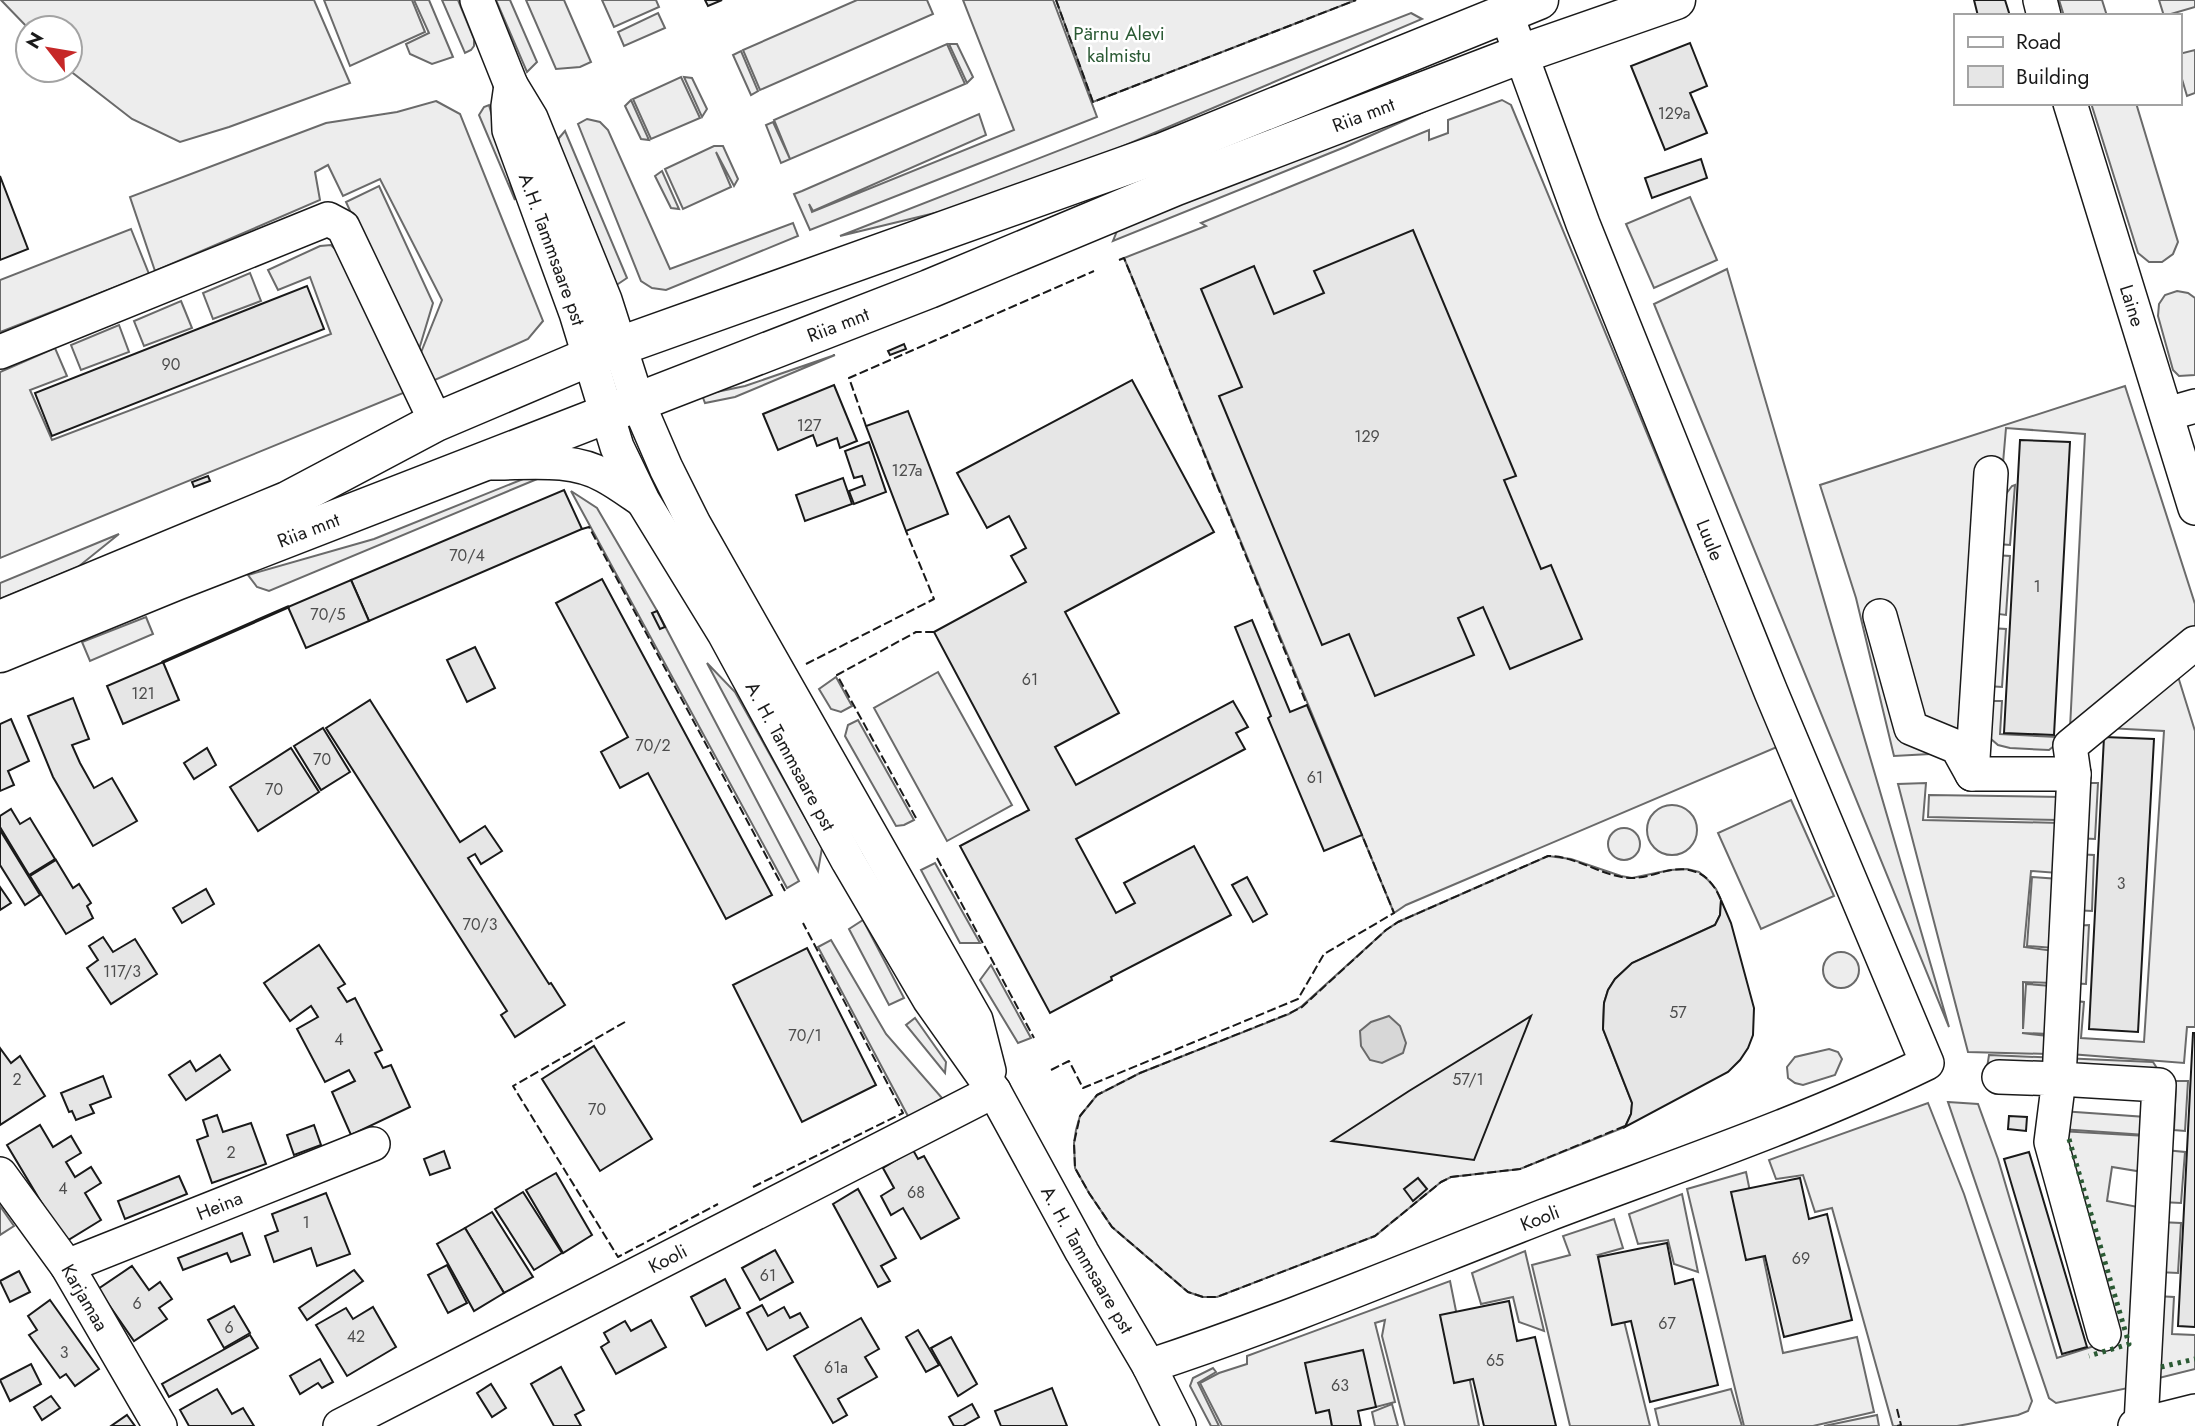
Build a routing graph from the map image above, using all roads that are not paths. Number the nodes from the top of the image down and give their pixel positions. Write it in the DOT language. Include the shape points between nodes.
graph roads {
  1 [pos="477,0"];
  2 [pos="1676,0"];
  3 [pos="1522,6"];
  4 [pos="1521,54"];
  5 [pos="2071,105"];
  6 [pos="605,351"];
  7 [pos="0,352"];
  8 [pos="623,407"];
  9 [pos="2181,410"];
  10 [pos="436,422"];
  11 [pos="479,463"];
  12 [pos="1991,473"];
  13 [pos="643,501"];
  14 [pos="2195,508"];
  15 [pos="1880,616"];
  16 [pos="0,620"];
  17 [pos="2195,643"];
  18 [pos="0,653"];
  19 [pos="1972,774"];
  20 [pos="2074,774"];
  21 [pos="1927,1062"];
  22 [pos="1999,1077"];
  23 [pos="2059,1079"];
  24 [pos="994,1091"];
  25 [pos="373,1144"];
  26 [pos="0,1174"];
  27 [pos="67,1266"];
  28 [pos="2104,1334"];
  29 [pos="1149,1366"];
  30 [pos="2195,1411"];
  31 [pos="2138,1425"];
  32 [pos="160,1426"];
  33 [pos="340,1426"];
  34 [pos="1179,1426"];
  1 -- 6 [label="street, A.H. Tammsaare pst" via="511,85 509,130 576,313"];
  2 -- 4 [label="main road, Riia mnt"];
  3 -- 4 [label="street, Luule"];
  3 -- 6 [label="main road, Riia mnt" via="1161,153"];
  4 -- 8 [label="main road, Riia mnt"];
  4 -- 21 [label="street, Luule" via="1583,224 1771,692"];
  5 -- 9 [label="street, Laine"];
  6 -- 8 [label="street, A.H. Tammsaare pst"];
  6 -- 10 [label="main road, Riia mnt"];
  7 -- 10 [label="street" via="328,219 343,227"];
  8 -- 11 [label="main road, Riia mnt"];
  8 -- 13 [label="street, A. H. Tammsaare pst" via="617,447"];
  8 -- 24 [label="street, A. H. Tammsaare pst" via="666,468 976,1020"];
  9 -- 14 [label="street, Laine"];
  10 -- 16 [label="main road, Riia mnt" via="287,501"];
  11 -- 13 [label="street" via="544,461 581,466 605,475"];
  11 -- 18 [label="main road, Riia mnt"];
  12 -- 19 [label="street"];
  13 -- 24 [label="street, A. H. Tammsaare pst" via="724,633 929,999"];
  15 -- 19 [label="street" via="1911,728 1957,747"];
  17 -- 20 [label="street" via="2070,746"];
  19 -- 20 [label="street"];
  20 -- 23 [label="street"];
  21 -- 29 [label="street, Kooli" via="1873,1089 1712,1152"];
  22 -- 23 [label="street"];
  23 -- 28 [label="street" via="2051,1142"];
  23 -- 31 [label="street" via="2159,1085"];
  24 -- 29 [label="street, A. H. Tammsaare pst"];
  24 -- 33 [label="street, Kooli"];
  25 -- 27 [label="street, Heina"];
  26 -- 27 [label="street, Karjamaa"];
  27 -- 32 [label="street, Karjamaa"];
  29 -- 34 [label="street, A. H. Tammsaare pst"];
  30 -- 31 [label="street"];
}
